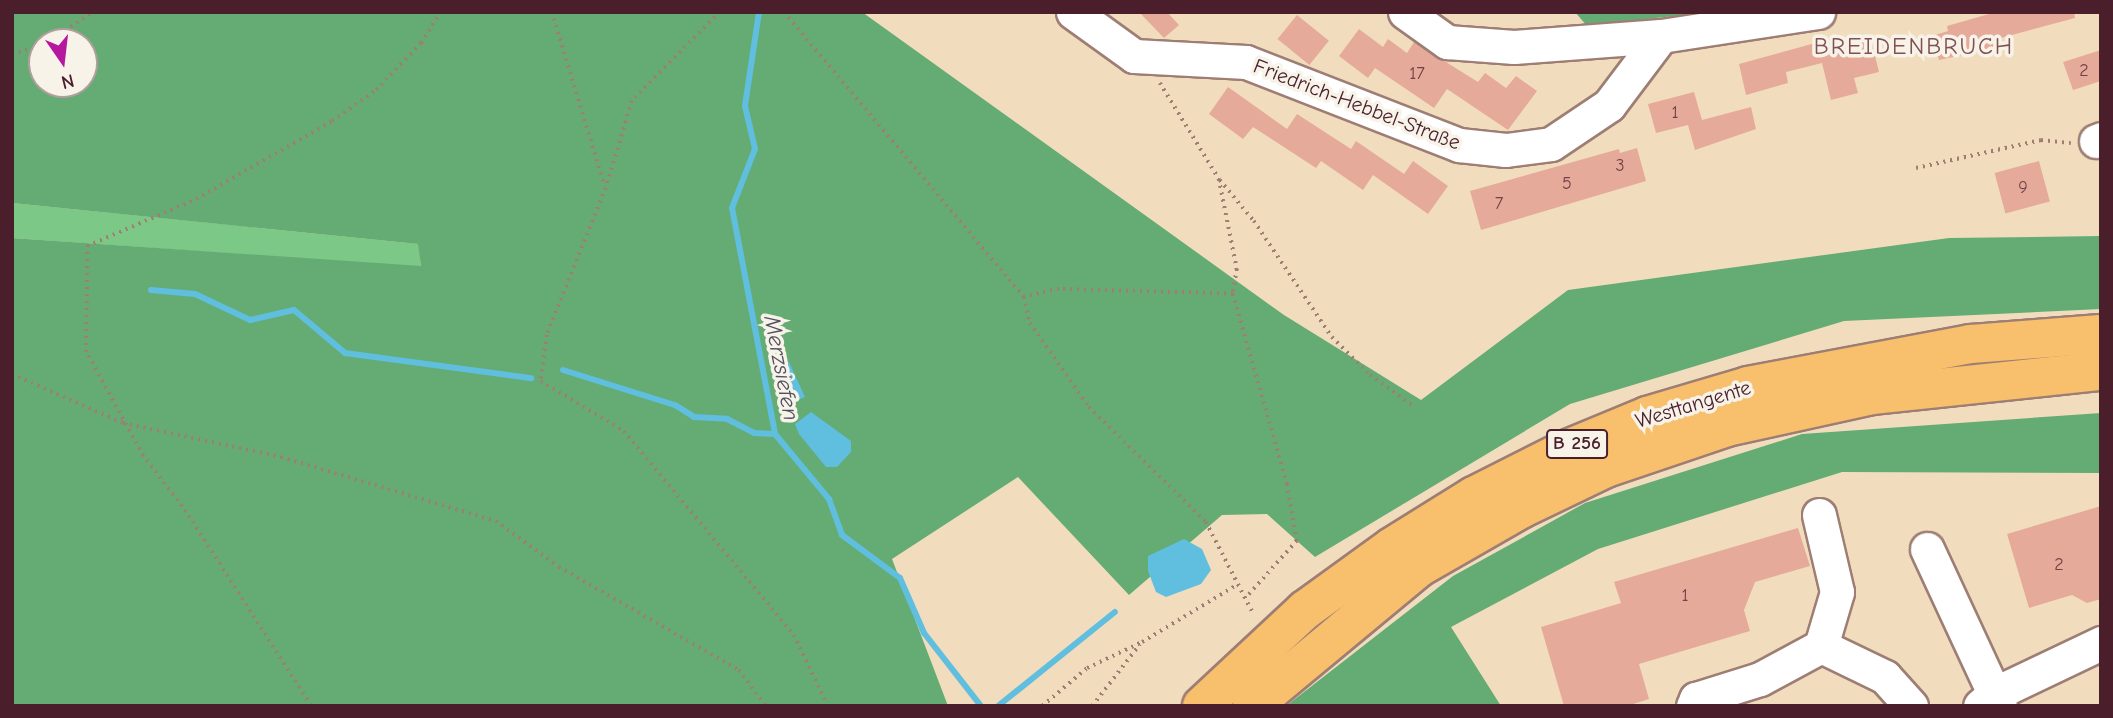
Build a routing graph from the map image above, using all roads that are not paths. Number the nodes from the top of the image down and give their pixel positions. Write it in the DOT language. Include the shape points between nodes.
graph roads {
  1 [pos="1073,12"];
  2 [pos="1405,12"];
  3 [pos="1818,12"];
  4 [pos="1661,36"];
  5 [pos="2101,334"];
  6 [pos="2101,371"];
  7 [pos="1819,515"];
  8 [pos="1927,549"];
  9 [pos="2101,643"];
  10 [pos="1821,646"];
  11 [pos="1991,702"];
  12 [pos="1202,706"];
  13 [pos="1252,706"];
  14 [pos="1692,706"];
  15 [pos="1911,706"];
  1 -- 4 [label="street, Friedrich-Hebbel-Straße" via="1138,56 1246,62 1459,145 1506,150 1551,144 1609,105"];
  2 -- 4 [label="street" via="1447,41 1514,47"];
  3 -- 4 [label="street"];
  5 -- 12 [label="highway, Westtangente / B 256" via="2023,338 1885,357 1748,386 1647,416 1565,450 1474,496 1392,547 1306,610"];
  6 -- 13 [label="highway, Westtangente / B 256" via="1872,395 1727,427 1606,468 1521,509 1418,568 1327,639"];
  7 -- 10 [label="street" via="1837,592"];
  8 -- 11 [label="street"];
  9 -- 11 [label="street"];
  10 -- 14 [label="street" via="1760,679 1696,699"];
  10 -- 15 [label="street" via="1885,677"];
}
